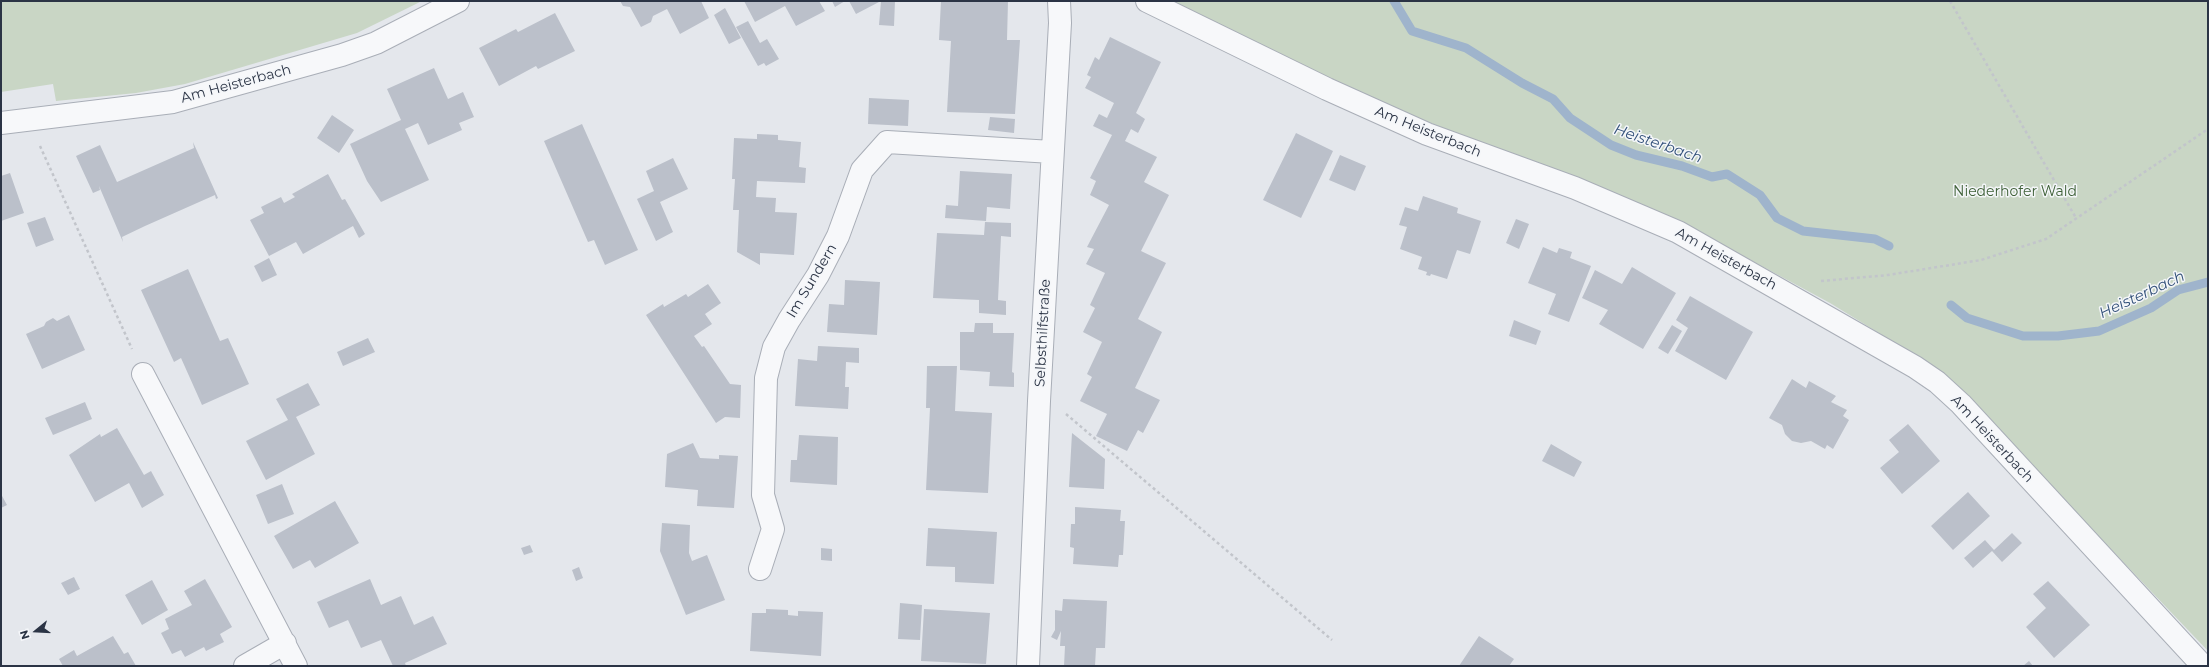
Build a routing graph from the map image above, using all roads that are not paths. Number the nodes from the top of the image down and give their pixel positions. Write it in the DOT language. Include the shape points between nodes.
graph roads {
  1 [pos="458,1"];
  2 [pos="1059,1"];
  3 [pos="1147,1"];
  4 [pos="1,122"];
  5 [pos="1052,152"];
  6 [pos="143,374"];
  7 [pos="760,568"];
  8 [pos="285,643"];
  9 [pos="245,666"];
  10 [pos="296,666"];
  11 [pos="1028,666"];
  12 [pos="2204,666"];
  1 -- 4 [label="street, Am Heisterbach" via="382,40 342,55 173,102"];
  2 -- 5 [label="street, Selbsthilfstraße" via="1060,23"];
  3 -- 12 [label="street, Am Heisterbach" via="1327,89 1427,134 1575,188 1678,232 1797,298 1937,382 1961,404"];
  5 -- 7 [label="street, Im Sundern" via="887,142 862,170 838,236 818,275 788,320 774,347 766,378 763,495 773,529"];
  5 -- 11 [label="street, Selbsthilfstraße"];
  6 -- 8 [label="street"];
  8 -- 9 [label="street"];
  8 -- 10 [label="street"];
}
